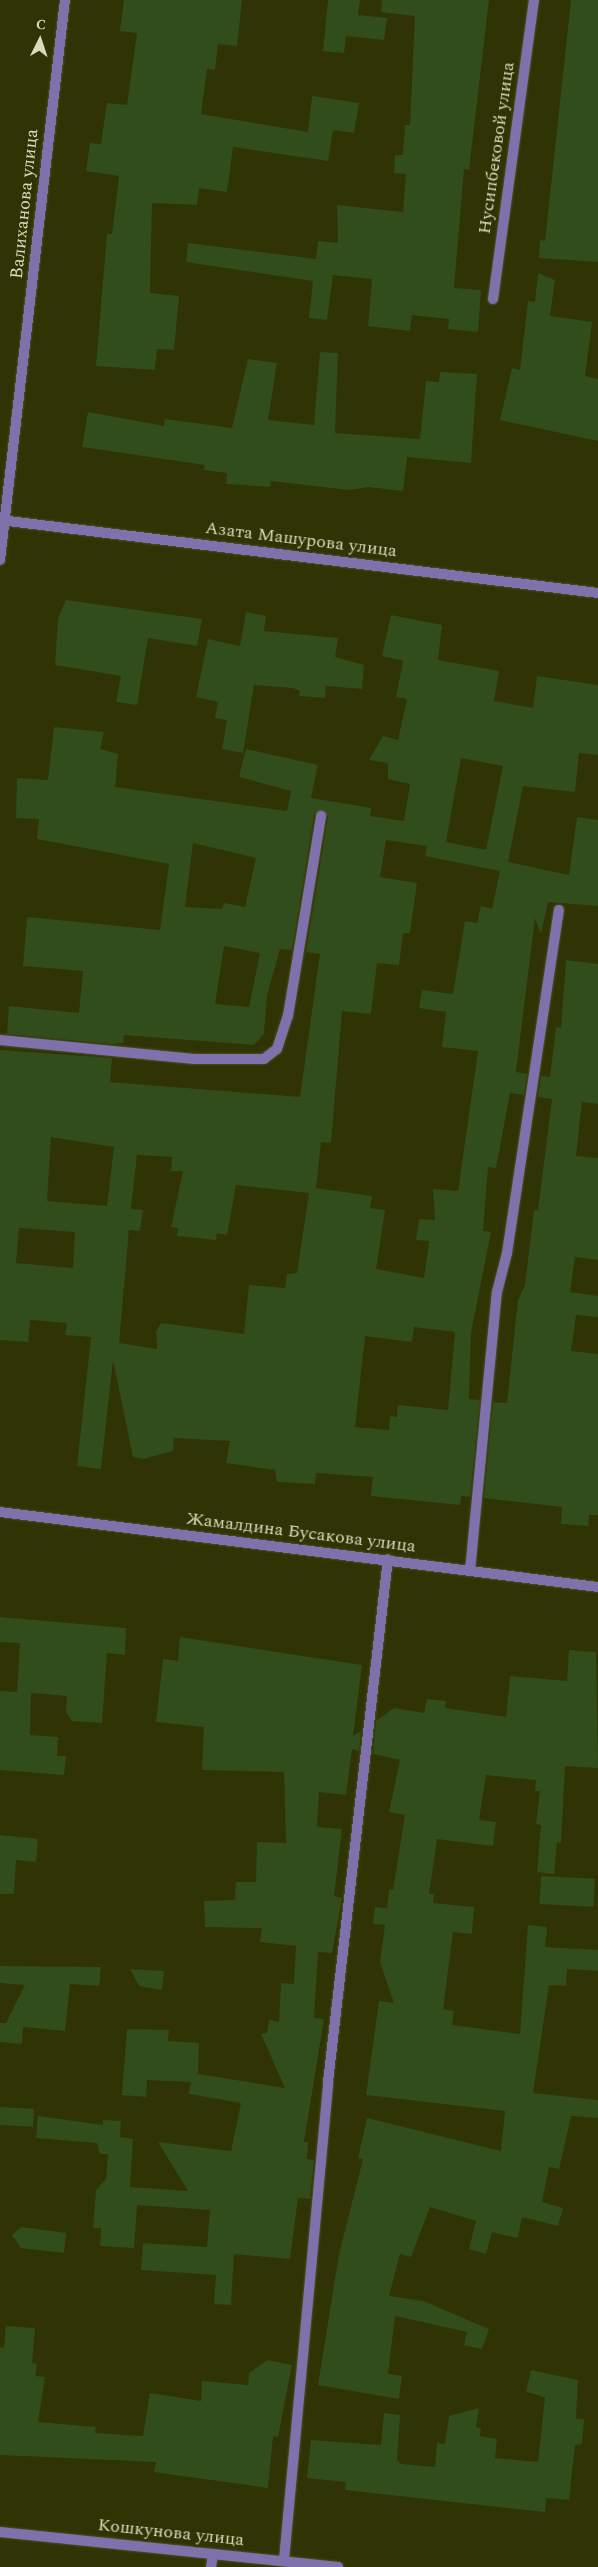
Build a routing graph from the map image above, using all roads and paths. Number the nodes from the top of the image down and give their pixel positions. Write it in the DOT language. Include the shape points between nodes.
graph roads {
  1 [pos="65,0"];
  2 [pos="534,0"];
  3 [pos="493,299"];
  4 [pos="2,521"];
  5 [pos="0,560"];
  6 [pos="598,592"];
  7 [pos="321,816"];
  8 [pos="559,910"];
  9 [pos="0,1040"];
  10 [pos="0,1512"];
  11 [pos="388,1559"];
  12 [pos="470,1571"];
  13 [pos="598,1587"];
  14 [pos="0,2532"];
  15 [pos="212,2554"];
  16 [pos="284,2560"];
  17 [pos="211,2567"];
  18 [pos="338,2567"];
  1 -- 4 [label="street, Валиханова улица"];
  2 -- 3 [label="street, Нусипбековой улица"];
  4 -- 5 [label="street, Валиханова улица"];
  4 -- 6 [label="street, Азата Машурова улица"];
  7 -- 9 [label="street" via="288,1016 277,1049 264,1059 194,1059"];
  8 -- 12 [label="street" via="507,1253 497,1292"];
  10 -- 11 [label="street, Жамалдина Бусакова улица"];
  11 -- 12 [label="street, Жамалдина Бусакова улица"];
  11 -- 16 [label="street" via="328,2082"];
  12 -- 13 [label="street, Жамалдина Бусакова улица"];
  14 -- 15 [label="street, Кошкунова улица"];
  15 -- 16 [label="street, Кошкунова улица"];
  15 -- 17 [label="street"];
  16 -- 18 [label="street, Кошкунова улица"];
}
